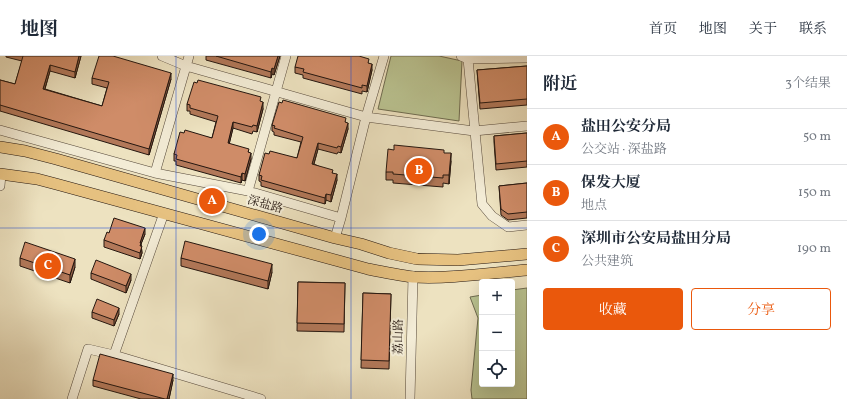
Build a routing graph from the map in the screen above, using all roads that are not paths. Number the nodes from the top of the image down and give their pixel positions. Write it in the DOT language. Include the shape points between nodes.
graph roads {
  1 [pos="162,56"];
  2 [pos="189,56"];
  3 [pos="286,56"];
  4 [pos="384,56"];
  5 [pos="464,58"];
  6 [pos="527,58"];
  7 [pos="186,66"];
  8 [pos="276,91"];
  9 [pos="366,117"];
  10 [pos="527,126"];
  11 [pos="0,130"];
  12 [pos="474,131"];
  13 [pos="0,147"];
  14 [pos="155,173"];
  15 [pos="0,174"];
  16 [pos="0,186"];
  17 [pos="248,191"];
  18 [pos="164,213"];
  19 [pos="341,218"];
  20 [pos="527,225"];
  21 [pos="335,238"];
  22 [pos="527,254"];
  23 [pos="527,270"];
  24 [pos="413,276"];
  25 [pos="114,355"];
  26 [pos="72,399"];
  27 [pos="261,399"];
  28 [pos="410,399"];
  1 -- 7 [label="street"];
  2 -- 7 [label="street"];
  3 -- 8 [label="street"];
  4 -- 9 [label="street"];
  5 -- 6 [label="street"];
  5 -- 12 [label="street"];
  7 -- 8 [label="street"];
  7 -- 14 [label="street"];
  8 -- 9 [label="street"];
  8 -- 17 [label="street"];
  9 -- 12 [label="street"];
  9 -- 19 [label="street"];
  10 -- 12 [label="street"];
  11 -- 14 [label="street"];
  12 -- 20 [label="street" via="482,204 492,216 508,226"];
  13 -- 21 [label="main road, 深盐路" via="56,158"];
  14 -- 17 [label="street"];
  15 -- 16 [label="street"];
  15 -- 18 [label="main road" via="43,181"];
  17 -- 19 [label="street"];
  18 -- 24 [label="main road" via="368,269"];
  18 -- 25 [label="street"];
  19 -- 21 [label="street"];
  21 -- 22 [label="main road, 深盐路" via="417,259 458,260"];
  23 -- 24 [label="main road" via="453,277"];
  24 -- 28 [label="street, 荔山路"];
  25 -- 26 [label="street" via="88,349"];
  25 -- 27 [label="street"];
}
